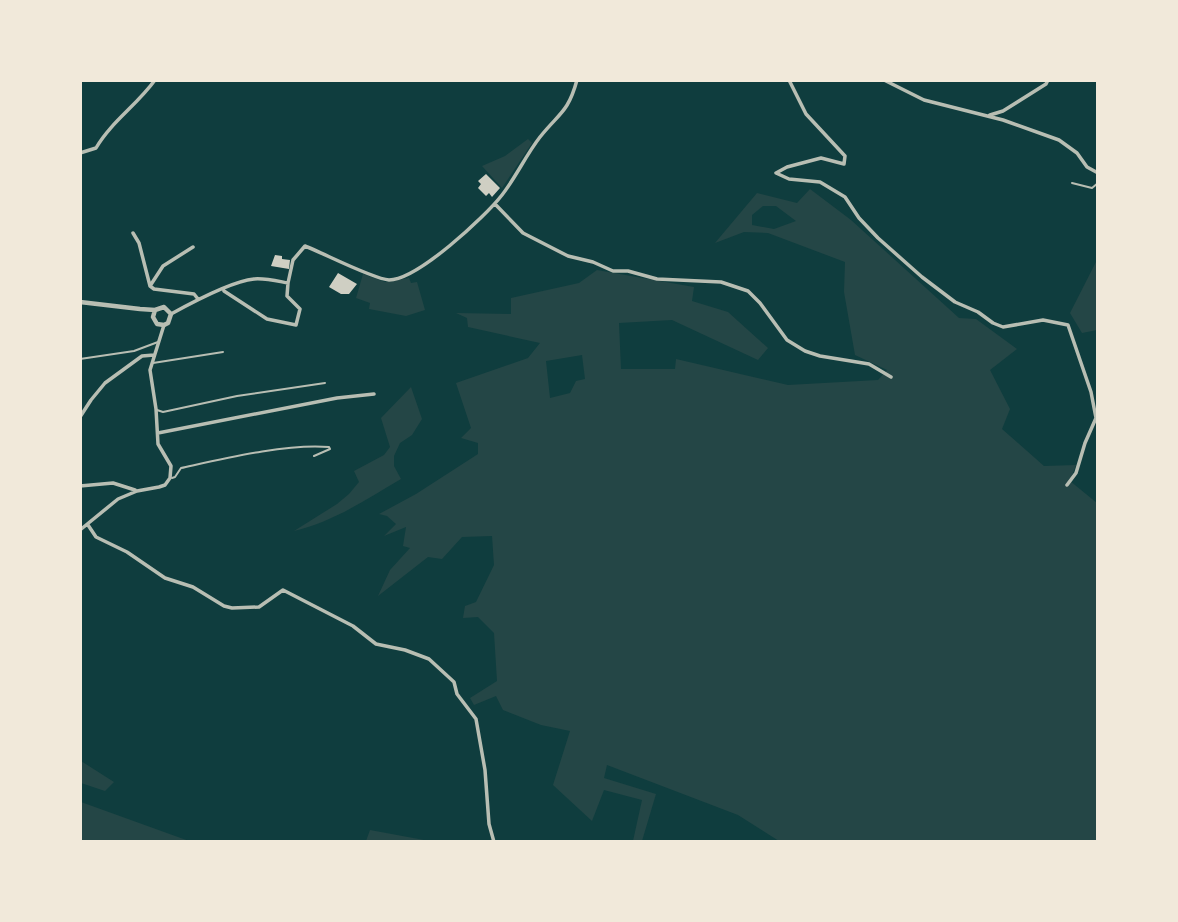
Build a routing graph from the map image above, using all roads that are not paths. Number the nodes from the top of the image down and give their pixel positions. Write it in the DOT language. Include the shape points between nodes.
graph roads {
  1 [pos="155,80"];
  2 [pos="577,80"];
  3 [pos="789,80"];
  4 [pos="884,80"];
  5 [pos="1048,80"];
  6 [pos="988,116"];
  7 [pos="80,153"];
  8 [pos="1097,173"];
  9 [pos="1072,183"];
  10 [pos="1097,183"];
  11 [pos="495,204"];
  12 [pos="133,233"];
  13 [pos="193,247"];
  14 [pos="288,283"];
  15 [pos="150,286"];
  16 [pos="222,290"];
  17 [pos="198,299"];
  18 [pos="80,302"];
  19 [pos="155,310"];
  20 [pos="171,314"];
  21 [pos="164,325"];
  22 [pos="159,342"];
  23 [pos="223,352"];
  24 [pos="154,355"];
  25 [pos="80,359"];
  26 [pos="152,363"];
  27 [pos="891,377"];
  28 [pos="324,383"];
  29 [pos="374,394"];
  30 [pos="156,409"];
  31 [pos="80,417"];
  32 [pos="1097,417"];
  33 [pos="158,433"];
  34 [pos="314,456"];
  35 [pos="170,478"];
  36 [pos="1067,485"];
  37 [pos="80,486"];
  38 [pos="137,491"];
  39 [pos="88,525"];
  40 [pos="80,530"];
  41 [pos="494,842"];
  1 -- 7 [label="street" via="96,148"];
  2 -- 11 [label="street" via="568,107 539,138"];
  3 -- 32 [label="street" via="806,114 845,156 844,164 821,158 776,173 820,182 845,197 878,238 922,277 993,323 1003,327 1043,320 1068,325"];
  4 -- 6 [label="street" via="924,100"];
  5 -- 6 [label="street"];
  6 -- 8 [label="street" via="1059,140"];
  9 -- 10 [label="lane" via="1092,188"];
  11 -- 14 [label="street" via="412,274 389,280 305,246 293,260"];
  11 -- 27 [label="street" via="523,233 568,256 613,271 665,281 721,282 748,291 787,340 820,356 869,364"];
  12 -- 15 [label="street"];
  13 -- 15 [label="street" via="163,267"];
  14 -- 16 [label="street" via="256,279"];
  14 -- 16 [label="street" via="287,296 300,309 296,326 267,319"];
  15 -- 17 [label="street" via="194,294"];
  16 -- 17 [label="street"];
  17 -- 20 [label="street"];
  18 -- 19 [label="street"];
  19 -- 20 [label="street" via="164,307"];
  19 -- 21 [label="street" via="154,321"];
  20 -- 21 [label="street"];
  21 -- 22 [label="street"];
  22 -- 24 [label="street"];
  22 -- 25 [label="lane" via="134,351"];
  23 -- 26 [label="lane"];
  24 -- 26 [label="street"];
  24 -- 31 [label="street" via="142,356 106,383"];
  26 -- 30 [label="street"];
  28 -- 30 [label="lane" via="163,412"];
  29 -- 33 [label="street" via="337,397"];
  30 -- 33 [label="street"];
  32 -- 36 [label="street"];
  33 -- 35 [label="street" via="158,444 171,466"];
  34 -- 35 [label="lane" via="329,447 301,446 181,468"];
  35 -- 38 [label="street" via="165,485"];
  37 -- 38 [label="street" via="113,483"];
  38 -- 39 [label="street" via="118,499"];
  39 -- 40 [label="street"];
  39 -- 41 [label="street" via="96,537 224,606 259,607 283,590 353,626 376,645 429,659 454,682 457,694 476,719"];
}
